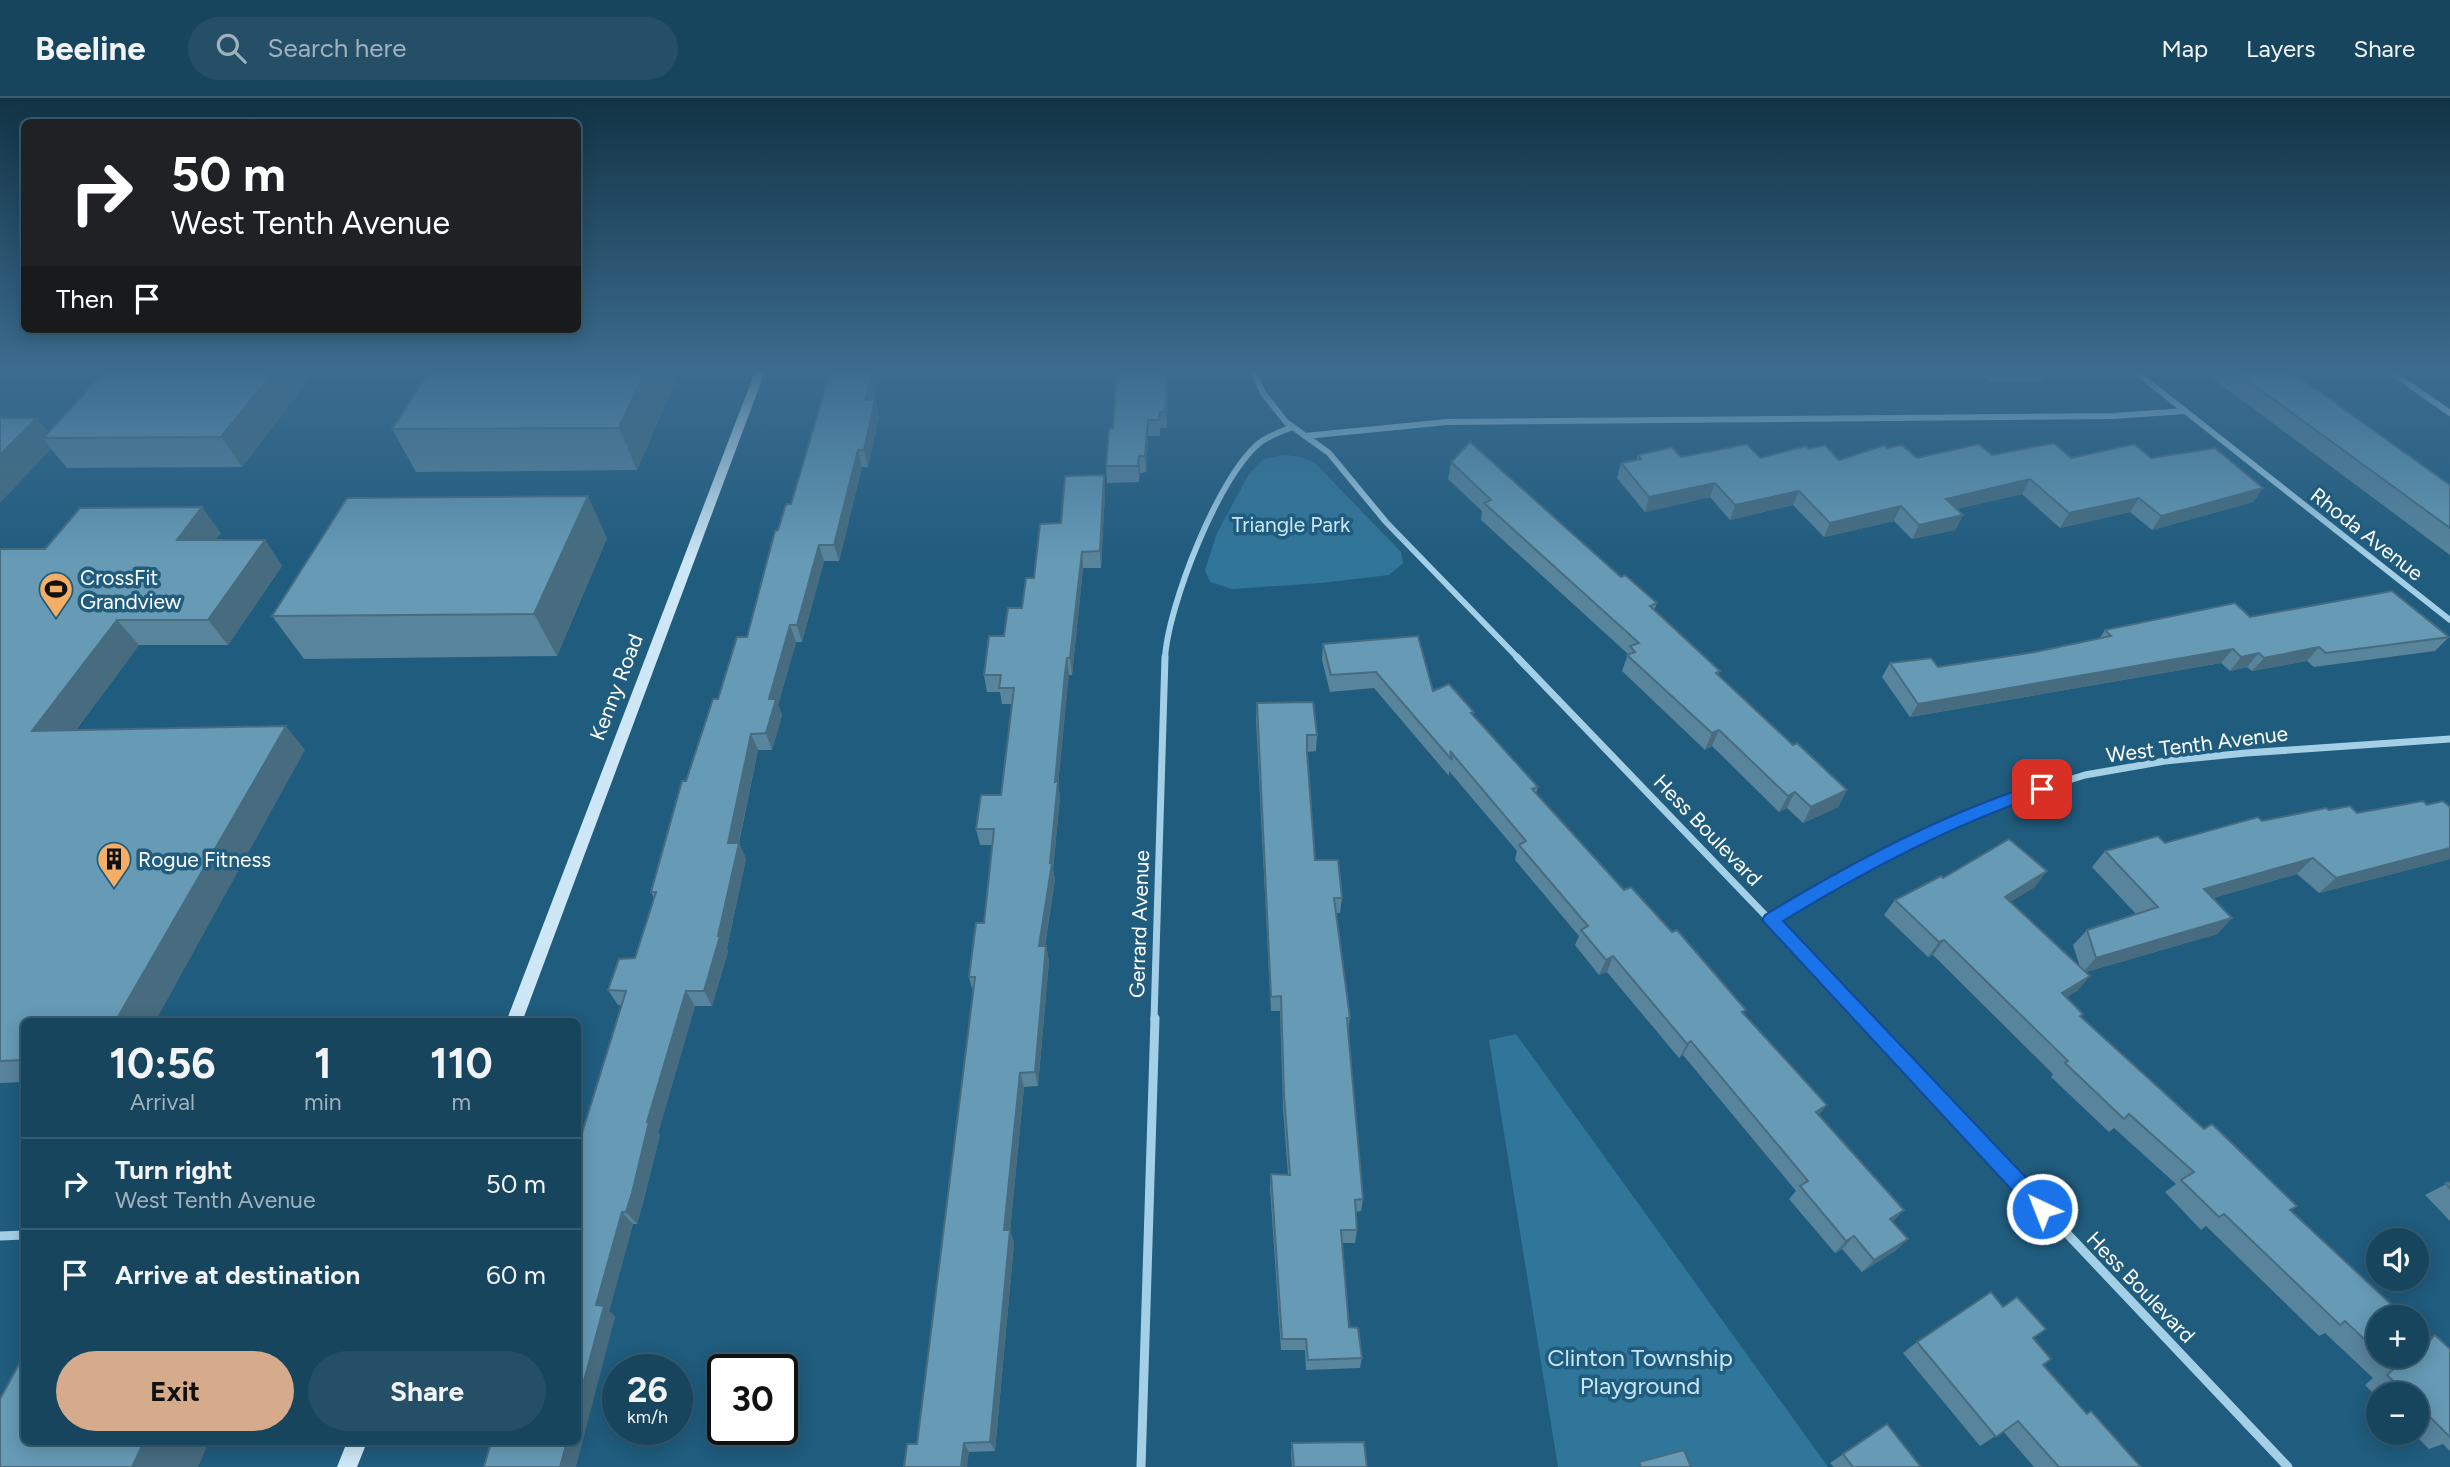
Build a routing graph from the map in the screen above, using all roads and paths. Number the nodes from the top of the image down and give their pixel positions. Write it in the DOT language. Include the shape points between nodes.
graph roads {
  1 [pos="737,433"];
  2 [pos="1280,433"];
  3 [pos="1299,433"];
  4 [pos="1336,433"];
  5 [pos="2213,433"];
  6 [pos="1304,436"];
  7 [pos="2450,620"];
  8 [pos="2450,739"];
  9 [pos="1771,920"];
  10 [pos="516,1018"];
  11 [pos="21,1235"];
  12 [pos="0,1236"];
  13 [pos="356,1445"];
  14 [pos="347,1467"];
  15 [pos="1141,1467"];
  16 [pos="2288,1467"];
  1 -- 10 [label="street, Kenny Road"];
  2 -- 15 [label="street, Gerrard Avenue" via="1263,440 1244,459 1202,530 1166,638"];
  3 -- 6 [label="street, Hess Boulevard"];
  4 -- 6 [label="street"];
  5 -- 7 [label="street, Rhoda Avenue"];
  6 -- 9 [label="street, Hess Boulevard" via="1329,453 1394,531"];
  8 -- 9 [label="street, West Tenth Avenue" via="2233,754 2085,775 1998,802 1848,872"];
  9 -- 16 [label="street, Hess Boulevard"];
  11 -- 12 [label="street"];
  13 -- 14 [label="street"];
}
